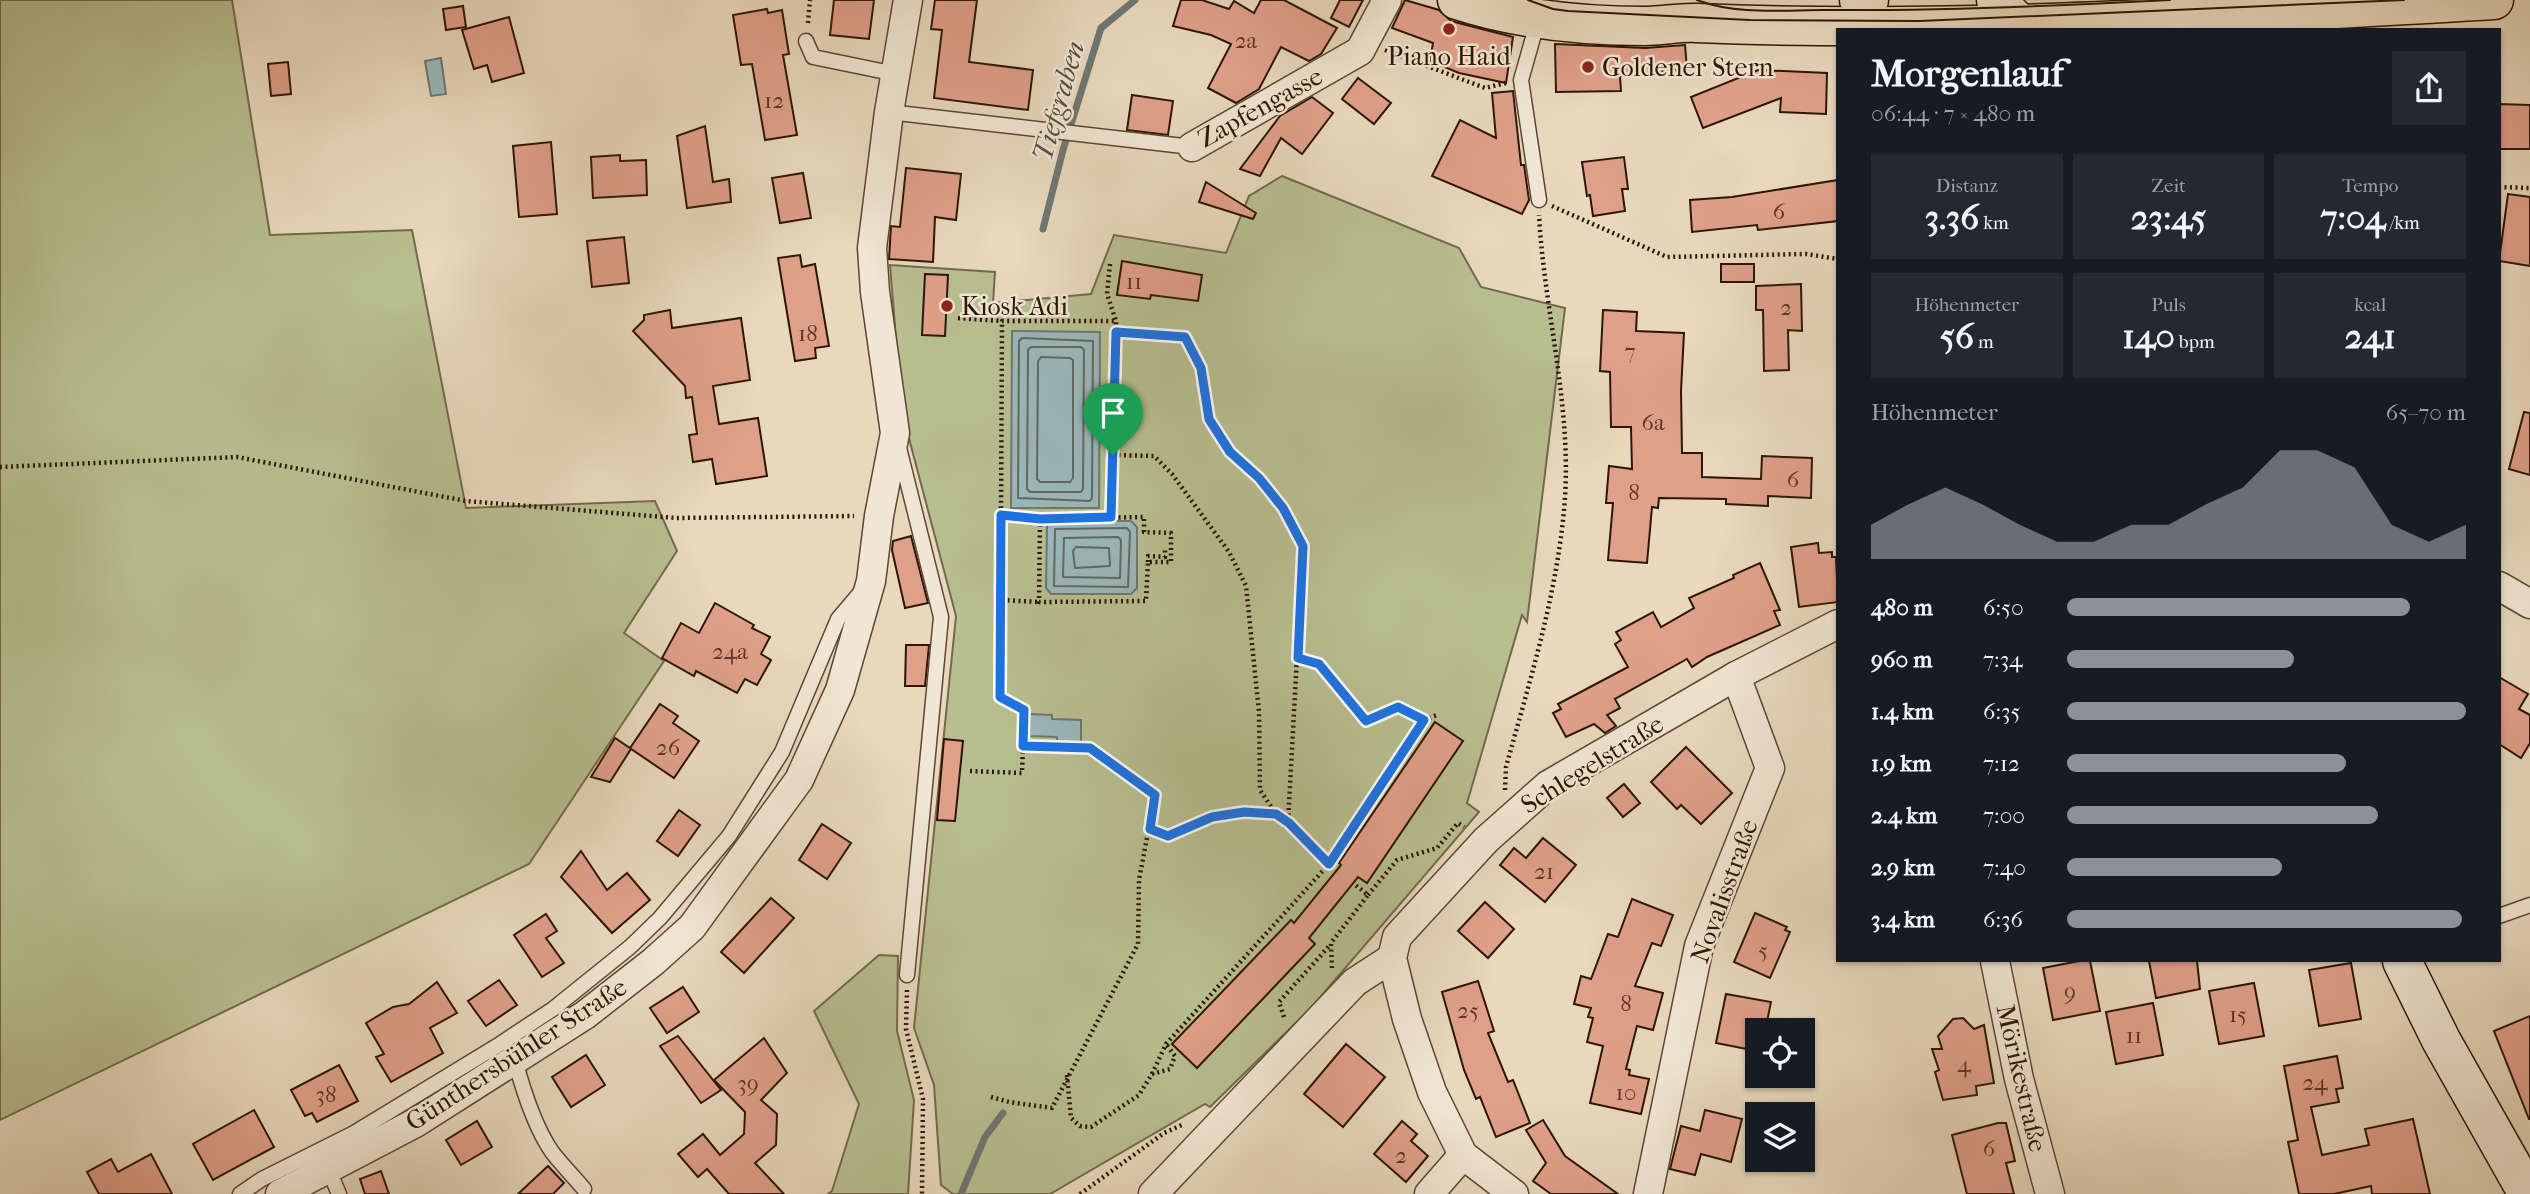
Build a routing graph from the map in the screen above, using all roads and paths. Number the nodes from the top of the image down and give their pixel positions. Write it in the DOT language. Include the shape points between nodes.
graph roads {
  1 [pos="908,0"];
  2 [pos="1387,0"];
  3 [pos="1457,0"];
  4 [pos="1869,0"];
  5 [pos="2067,0"];
  6 [pos="2494,0"];
  7 [pos="2344,4"];
  8 [pos="1844,9"];
  9 [pos="1997,15"];
  10 [pos="1538,20"];
  11 [pos="806,41"];
  12 [pos="1365,42"];
  13 [pos="896,74"];
  14 [pos="1521,80"];
  15 [pos="889,112"];
  16 [pos="1192,147"];
  17 [pos="2501,187"];
  18 [pos="2530,188"];
  19 [pos="1539,200"];
  20 [pos="1836,259"];
  21 [pos="1110,264"];
  22 [pos="958,318"];
  23 [pos="1002,321"];
  24 [pos="1116,321"];
  25 [pos="1116,332"];
  26 [pos="895,433"];
  27 [pos="1113,455"];
  28 [pos="0,467"];
  29 [pos="1001,515"];
  30 [pos="879,516"];
  31 [pos="1111,517"];
  32 [pos="1040,519"];
  33 [pos="1165,549"];
  34 [pos="1148,562"];
  35 [pos="871,581"];
  36 [pos="2501,587"];
  37 [pos="1001,600"];
  38 [pos="1039,601"];
  39 [pos="2530,604"];
  40 [pos="1836,625"];
  41 [pos="1298,658"];
  42 [pos="1736,676"];
  43 [pos="1437,715"];
  44 [pos="1424,720"];
  45 [pos="1023,746"];
  46 [pos="970,771"];
  47 [pos="1276,814"];
  48 [pos="1509,817"];
  49 [pos="1289,823"];
  50 [pos="1458,823"];
  51 [pos="1150,829"];
  52 [pos="1329,864"];
  53 [pos="1337,870"];
  54 [pos="1353,883"];
  55 [pos="1368,895"];
  56 [pos="2530,905"];
  57 [pos="2501,915"];
  58 [pos="1331,943"];
  59 [pos="1392,958"];
  60 [pos="1995,962"];
  61 [pos="2402,962"];
  62 [pos="907,975"];
  63 [pos="1332,977"];
  64 [pos="1284,1017"];
  65 [pos="1166,1044"];
  66 [pos="515,1060"];
  67 [pos="1152,1074"];
  68 [pos="1067,1075"];
  69 [pos="991,1097"];
  70 [pos="1219,1125"];
  71 [pos="1463,1155"];
  72 [pos="333,1181"];
  73 [pos="584,1189"];
  74 [pos="240,1194"];
  75 [pos="280,1194"];
  76 [pos="922,1194"];
  77 [pos="1080,1194"];
  78 [pos="1153,1194"];
  79 [pos="1429,1194"];
  80 [pos="1514,1194"];
  81 [pos="1648,1194"];
  82 [pos="2050,1194"];
  83 [pos="2528,1194"];
  1 -- 13 [label="street, Günthersbühler Straße"];
  2 -- 12 [label="street, Zapfengasse"];
  3 -- 10 [label="main road"];
  4 -- 8 [label="main road"];
  5 -- 9 [label="main road"];
  6 -- 7 [label="main road"];
  7 -- 9 [label="main road"];
  8 -- 9 [label="main road"];
  8 -- 10 [label="main road" via="1638,26"];
  10 -- 14 [label="lane"];
  11 -- 13 [label="lane" via="813,57"];
  12 -- 14 [label="path" via="1485,88"];
  12 -- 16 [label="street, Zapfengasse" via="1360,51"];
  13 -- 15 [label="street, Günthersbühler Straße"];
  14 -- 19 [label="lane"];
  15 -- 16 [label="lane, Zapfengasse"];
  15 -- 26 [label="street, Günthersbühler Straße" via="872,248"];
  17 -- 18 [label="path"];
  19 -- 20 [label="path" via="1667,257 1806,254"];
  19 -- 48 [label="path" via="1563,406 1565,496 1556,573 1506,767 1504,797"];
  21 -- 24 [label="path" via="1107,293"];
  22 -- 23 [label="path"];
  23 -- 24 [label="path"];
  23 -- 29 [label="path"];
  24 -- 25 [label="path"];
  25 -- 27 [label="path"];
  25 -- 41 [label="path" via="1185,337 1201,368 1209,419 1230,452 1283,508 1303,546"];
  26 -- 30 [label="street, Günthersbühler Straße"];
  26 -- 62 [label="lane" via="941,617"];
  27 -- 31 [label="path"];
  27 -- 47 [label="path" via="1154,456 1229,552 1246,586 1259,712 1260,790"];
  28 -- 30 [label="path" via="237,457 466,501 676,518"];
  29 -- 32 [label="path"];
  29 -- 37 [label="path"];
  30 -- 35 [label="street, Günthersbühler Straße"];
  31 -- 32 [label="path"];
  31 -- 34 [label="path" via="1144,517 1144,532 1171,533 1171,562"];
  32 -- 38 [label="path"];
  33 -- 34 [label="path" via="1165,556 1148,556"];
  34 -- 38 [label="path" via="1146,601"];
  35 -- 66 [label="street, Günthersbühler Straße" via="840,690 799,780 692,927 585,1015"];
  35 -- 74 [label="lane" via="838,619 782,752 729,836 640,938 553,1009 497,1046 354,1133"];
  36 -- 39 [label="street"];
  37 -- 38 [label="path"];
  37 -- 45 [label="path" via="1000,697 1024,710"];
  40 -- 42 [label="street, Schlegelstraße"];
  41 -- 44 [label="path" via="1319,664 1366,721 1398,707"];
  41 -- 49 [label="path"];
  42 -- 48 [label="street, Schlegelstraße" via="1549,785"];
  42 -- 81 [label="street, Novalisstraße" via="1770,768 1699,946"];
  43 -- 44 [label="path"];
  44 -- 52 [label="path"];
  45 -- 46 [label="path" via="1022,773"];
  45 -- 51 [label="path" via="1090,748 1155,795"];
  47 -- 49 [label="path"];
  47 -- 51 [label="path" via="1212,817 1168,836"];
  48 -- 59 [label="street, Schlegelstraße" via="1397,937"];
  49 -- 52 [label="path"];
  50 -- 55 [label="path" via="1437,848 1397,860"];
  51 -- 68 [label="path" via="1139,880 1138,944"];
  52 -- 53 [label="path"];
  52 -- 65 [label="path"];
  54 -- 55 [label="path"];
  55 -- 58 [label="path"];
  56 -- 57 [label="lane"];
  58 -- 63 [label="path"];
  58 -- 64 [label="path" via="1279,1002"];
  59 -- 70 [label="street" via="1355,982"];
  59 -- 71 [label="street" via="1432,1092"];
  60 -- 82 [label="street, Mörikestraße"];
  61 -- 83 [label="street" via="2447,1052"];
  62 -- 76 [label="path" via="906,1029 923,1099"];
  65 -- 67 [label="path"];
  65 -- 67 [label="path" via="1175,1056 1170,1069"];
  66 -- 72 [label="street, Günthersbühler Straße"];
  66 -- 73 [label="lane" via="544,1138"];
  67 -- 68 [label="path" via="1139,1095 1091,1127 1080,1126 1072,1118"];
  68 -- 69 [label="path" via="1052,1108"];
  70 -- 77 [label="path" via="1195,1119 1164,1133"];
  70 -- 78 [label="street"];
  71 -- 79 [label="street"];
  71 -- 80 [label="street"];
  72 -- 75 [label="street, Günthersbühler Straße"];
}
